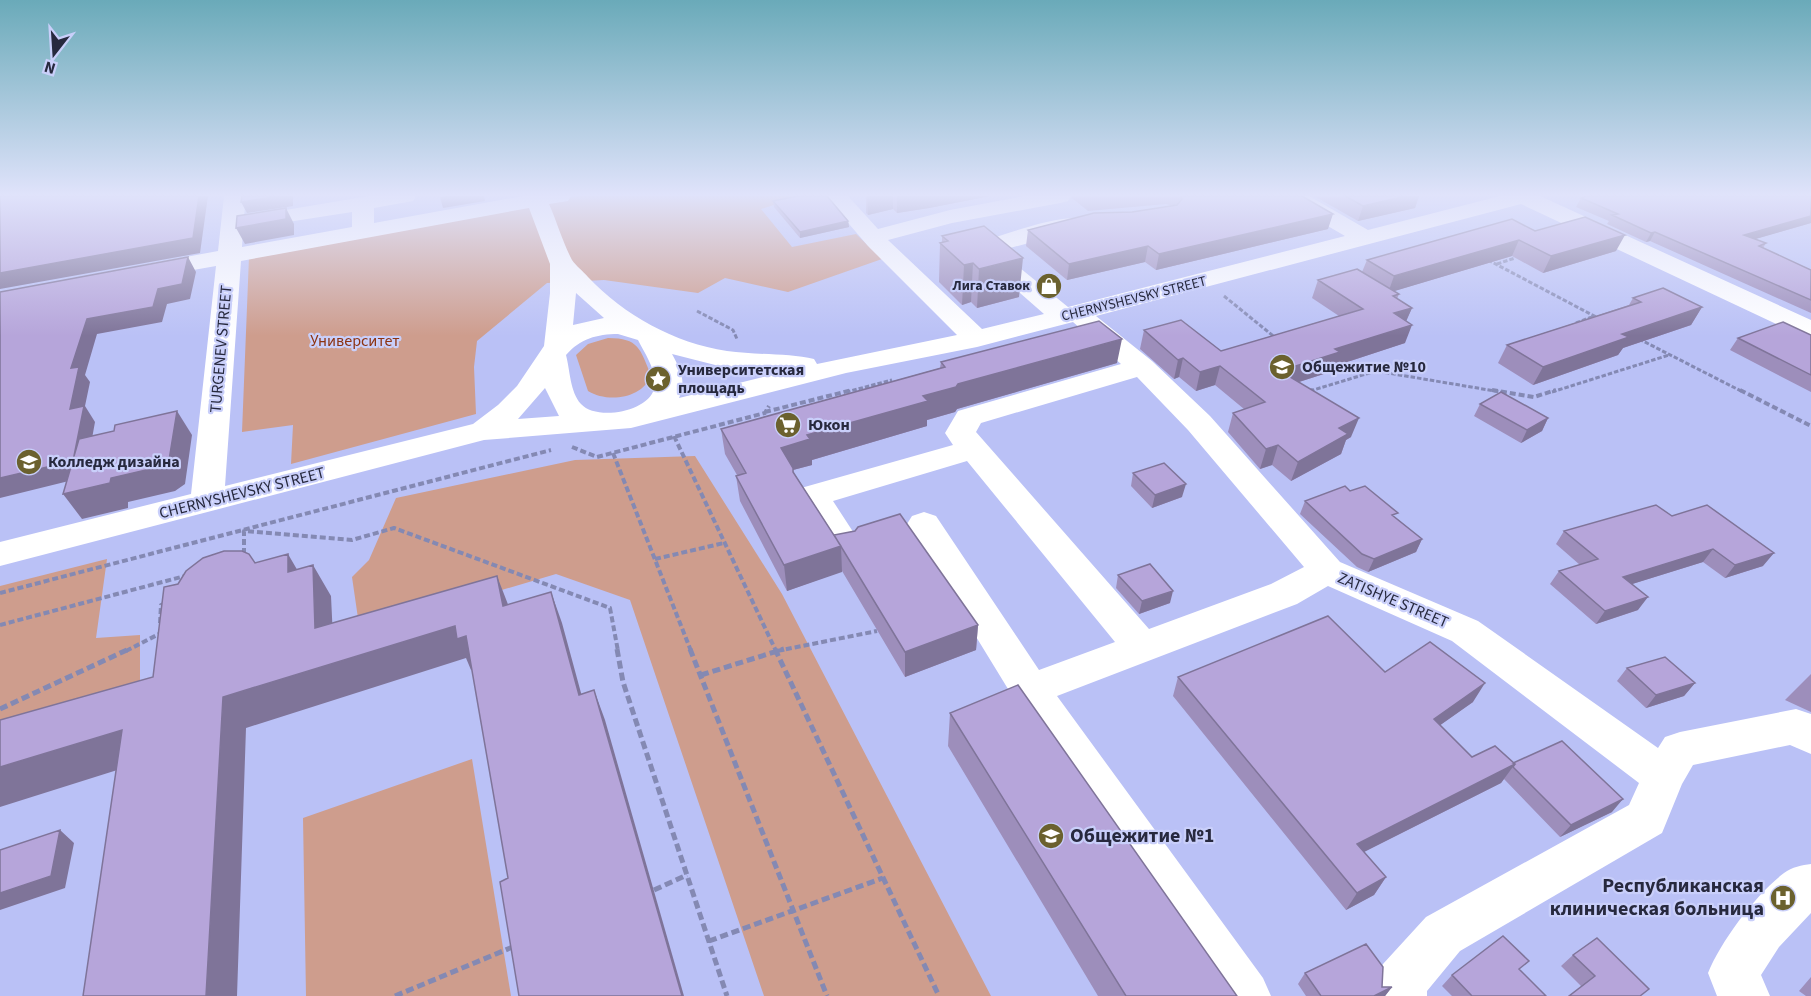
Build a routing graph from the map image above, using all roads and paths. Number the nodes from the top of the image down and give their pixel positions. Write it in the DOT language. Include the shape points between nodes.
graph roads {
  1 [pos="231,242"];
  2 [pos="302,242"];
  3 [pos="554,242"];
  4 [pos="879,242"];
  5 [pos="1002,242"];
  6 [pos="1353,242"];
  7 [pos="1624,242"];
  8 [pos="230,255"];
  9 [pos="1515,258"];
  10 [pos="1485,259"];
  11 [pos="562,264"];
  12 [pos="1496,264"];
  13 [pos="126,275"];
  14 [pos="1234,292"];
  15 [pos="697,311"];
  16 [pos="1071,315"];
  17 [pos="1594,316"];
  18 [pos="1604,321"];
  19 [pos="1566,327"];
  20 [pos="1811,330"];
  21 [pos="647,335"];
  22 [pos="1632,335"];
  23 [pos="977,339"];
  24 [pos="1283,344"];
  25 [pos="740,346"];
  26 [pos="556,351"];
  27 [pos="1670,354"];
  28 [pos="844,365"];
  29 [pos="1142,367"];
  30 [pos="901,378"];
  31 [pos="1299,394"];
  32 [pos="771,403"];
  33 [pos="765,413"];
  34 [pos="646,414"];
  35 [pos="596,422"];
  36 [pos="1811,426"];
  37 [pos="484,431"];
  38 [pos="674,436"];
  39 [pos="568,445"];
  40 [pos="557,448"];
  41 [pos="974,449"];
  42 [pos="613,453"];
  43 [pos="207,502"];
  44 [pos="924,524"];
  45 [pos="243,531"];
  46 [pos="724,543"];
  47 [pos="844,544"];
  48 [pos="0,554"];
  49 [pos="655,559"];
  50 [pos="244,561"];
  51 [pos="1327,571"];
  52 [pos="188,576"];
  53 [pos="0,593"];
  54 [pos="172,602"];
  55 [pos="0,625"];
  56 [pos="877,631"];
  57 [pos="1142,647"];
  58 [pos="776,651"];
  59 [pos="700,675"];
  60 [pos="1030,690"];
  61 [pos="0,709"];
  62 [pos="1811,736"];
  63 [pos="1663,776"];
  64 [pos="687,875"];
  65 [pos="883,878"];
  66 [pos="1811,887"];
  67 [pos="654,890"];
  68 [pos="793,910"];
  69 [pos="709,941"];
  70 [pos="521,944"];
  71 [pos="395,996"];
  72 [pos="727,996"];
  73 [pos="827,996"];
  74 [pos="939,996"];
  75 [pos="1245,996"];
  76 [pos="1401,996"];
  77 [pos="1744,996"];
  1 -- 8 [label="street, TURGENEV STREET"];
  2 -- 8 [label="street"];
  3 -- 11 [label="street"];
  4 -- 23 [label="street"];
  5 -- 16 [label="street, ZATISHYE STREET" via="982,249"];
  6 -- 16 [label="street, CHERNYSHEVSKY STREET"];
  7 -- 20 [label="street"];
  8 -- 13 [label="street"];
  8 -- 43 [label="street, TURGENEV STREET"];
  9 -- 12 [label="path"];
  10 -- 12 [label="path"];
  11 -- 21 [label="street" via="601,304"];
  11 -- 26 [label="street"];
  12 -- 17 [label="path"];
  14 -- 24 [label="path" via="1223,295"];
  15 -- 25 [label="path" via="733,330"];
  16 -- 23 [label="street, CHERNYSHEVSKY STREET"];
  16 -- 29 [label="street, ZATISHYE STREET"];
  17 -- 18 [label="path"];
  17 -- 19 [label="path"];
  21 -- 26 [label="street" via="623,326 597,327 575,335"];
  21 -- 28 [label="street" via="748,363"];
  21 -- 34 [label="street" via="670,380 670,389 662,402"];
  22 -- 27 [label="path"];
  23 -- 28 [label="street, CHERNYSHEVSKY STREET"];
  26 -- 35 [label="street" via="565,403 571,412"];
  26 -- 37 [label="street" via="524,397"];
  27 -- 31 [label="path" via="1534,397 1376,371"];
  27 -- 36 [label="path"];
  28 -- 34 [label="street"];
  29 -- 41 [label="street" via="969,417 960,433"];
  29 -- 51 [label="street, ZATISHYE STREET" via="1199,423"];
  30 -- 33 [label="path"];
  32 -- 33 [label="path"];
  33 -- 38 [label="path"];
  34 -- 35 [label="street"];
  35 -- 37 [label="street, CHERNYSHEVSKY STREET"];
  37 -- 43 [label="street, CHERNYSHEVSKY STREET"];
  38 -- 42 [label="path"];
  38 -- 46 [label="path"];
  39 -- 42 [label="path" via="597,458"];
  40 -- 45 [label="path"];
  41 -- 47 [label="street" via="813,496"];
  41 -- 57 [label="street"];
  42 -- 49 [label="path"];
  43 -- 48 [label="street, CHERNYSHEVSKY STREET"];
  44 -- 60 [label="street"];
  45 -- 50 [label="path"];
  45 -- 53 [label="path"];
  45 -- 64 [label="path" via="352,540 394,528 610,608 623,682"];
  46 -- 49 [label="path"];
  46 -- 58 [label="path"];
  49 -- 59 [label="path"];
  51 -- 57 [label="street" via="1284,594"];
  51 -- 63 [label="street, ZATISHYE STREET" via="1465,631"];
  52 -- 55 [label="path"];
  54 -- 61 [label="path" via="162,605 158,636"];
  56 -- 58 [label="path"];
  57 -- 60 [label="street"];
  58 -- 59 [label="path"];
  58 -- 65 [label="path"];
  59 -- 68 [label="path"];
  60 -- 75 [label="street"];
  62 -- 63 [label="street" via="1796,726 1680,750"];
  63 -- 76 [label="street" via="1646,819 1443,934 1401,982"];
  64 -- 67 [label="path"];
  64 -- 69 [label="path"];
  65 -- 68 [label="path"];
  65 -- 74 [label="path"];
  66 -- 77 [label="street" via="1802,888 1762,930 1734,973"];
  68 -- 69 [label="path"];
  68 -- 73 [label="path"];
  69 -- 72 [label="path"];
  70 -- 71 [label="path"];
}
